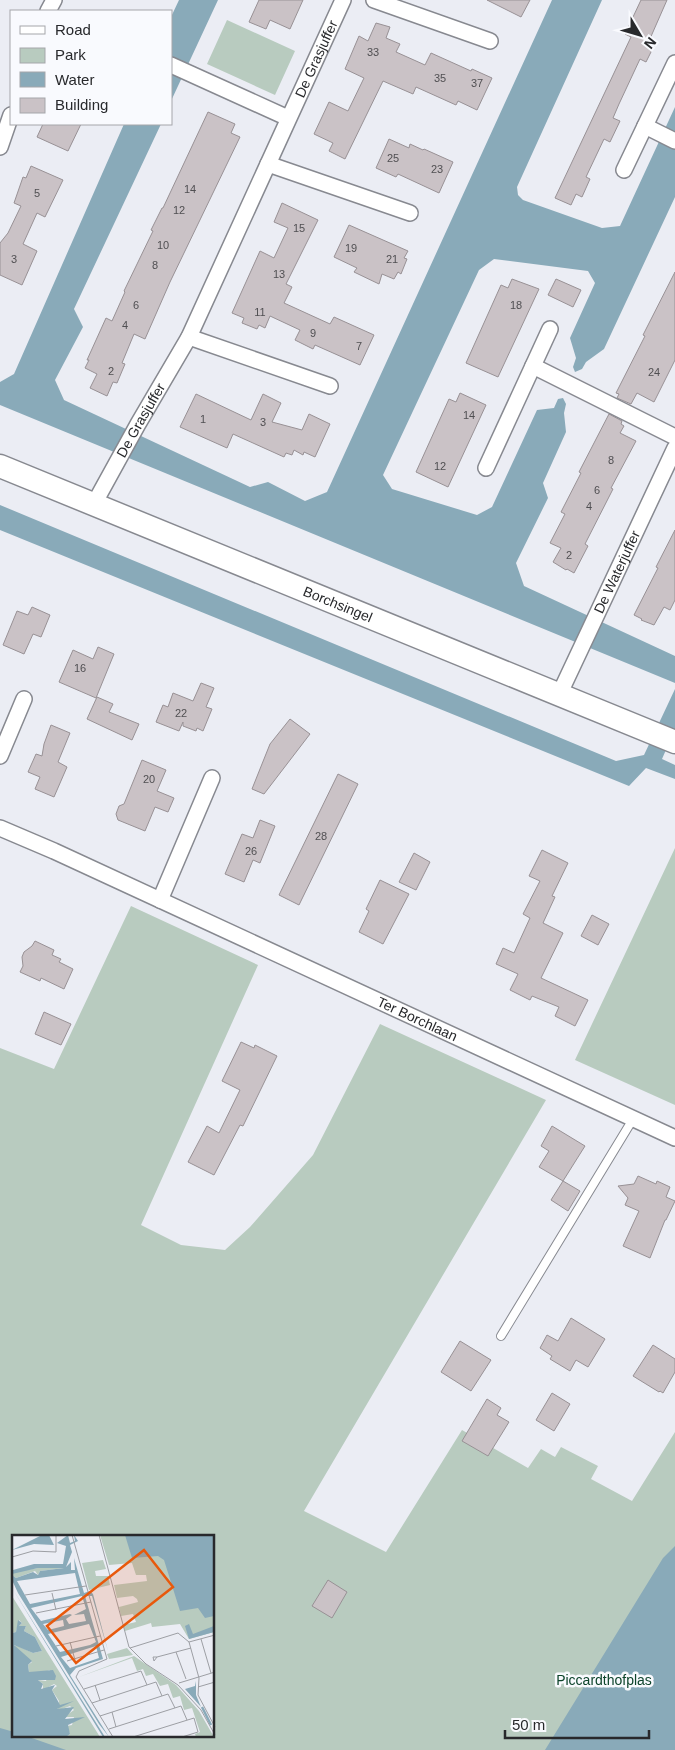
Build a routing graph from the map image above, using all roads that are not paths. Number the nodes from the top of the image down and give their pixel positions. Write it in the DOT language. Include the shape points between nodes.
graph roads {
  1 [pos="343,0"];
  2 [pos="374,0"];
  3 [pos="490,41"];
  4 [pos="675,63"];
  5 [pos="172,65"];
  6 [pos="10,118"];
  7 [pos="288,118"];
  8 [pos="652,129"];
  9 [pos="675,141"];
  10 [pos="0,147"];
  11 [pos="268,164"];
  12 [pos="624,170"];
  13 [pos="410,213"];
  14 [pos="550,329"];
  15 [pos="189,337"];
  16 [pos="533,366"];
  17 [pos="330,386"];
  18 [pos="675,437"];
  19 [pos="675,448"];
  20 [pos="0,466"];
  21 [pos="486,468"];
  22 [pos="94,504"];
  23 [pos="559,695"];
  24 [pos="24,699"];
  25 [pos="675,742"];
  26 [pos="0,756"];
  27 [pos="212,778"];
  28 [pos="0,828"];
  29 [pos="160,900"];
  30 [pos="634,1119"];
  31 [pos="675,1138"];
  32 [pos="501,1336"];
  1 -- 7 [label="street, De Grasjuffer"];
  2 -- 3 [label="street"];
  4 -- 8 [label="street"];
  5 -- 7 [label="street"];
  6 -- 10 [label="street"];
  7 -- 11 [label="street, De Grasjuffer"];
  8 -- 9 [label="street"];
  8 -- 12 [label="street"];
  11 -- 13 [label="street"];
  11 -- 15 [label="street, De Grasjuffer"];
  14 -- 16 [label="street"];
  15 -- 17 [label="street"];
  15 -- 22 [label="street, De Grasjuffer"];
  16 -- 18 [label="street"];
  16 -- 21 [label="street"];
  19 -- 23 [label="street, De Waterjuffer"];
  20 -- 22 [label="main road, Borchsingel"];
  22 -- 23 [label="main road, Borchsingel"];
  23 -- 25 [label="main road, Borchsingel"];
  24 -- 26 [label="street"];
  27 -- 29 [label="street"];
  28 -- 29 [label="street, Ter Borchlaan"];
  29 -- 30 [label="street, Ter Borchlaan"];
  30 -- 31 [label="street, Ter Borchlaan"];
  30 -- 32 [label="lane"];
}
